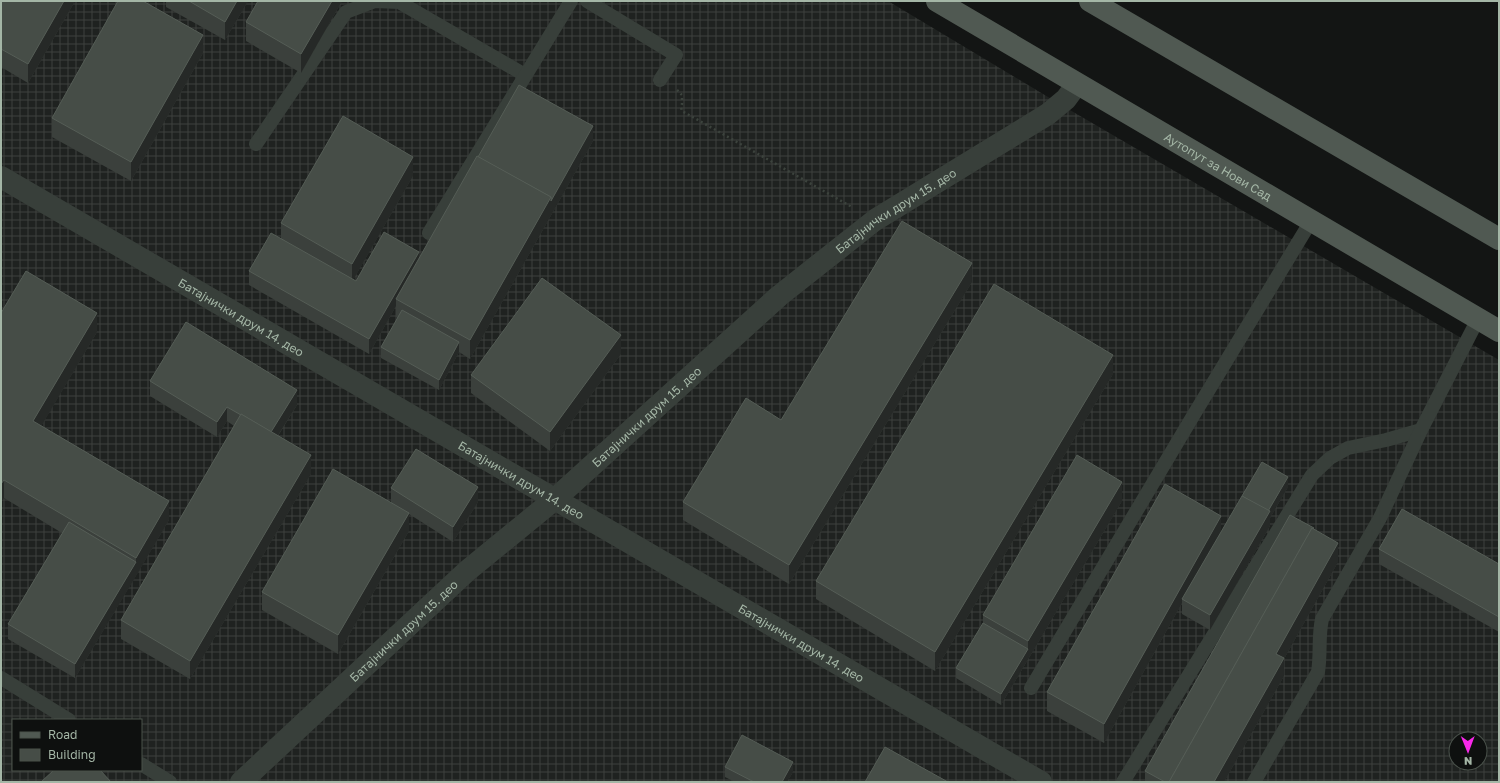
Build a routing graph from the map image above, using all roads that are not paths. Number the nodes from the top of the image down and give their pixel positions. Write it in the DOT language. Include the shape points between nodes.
graph roads {
  1 [pos="571,1"];
  2 [pos="587,1"];
  3 [pos="937,1"];
  4 [pos="1090,1"];
  5 [pos="525,75"];
  6 [pos="660,80"];
  7 [pos="1077,84"];
  8 [pos="256,144"];
  9 [pos="1,177"];
  10 [pos="1311,221"];
  11 [pos="429,233"];
  12 [pos="1499,239"];
  13 [pos="1478,319"];
  14 [pos="1499,331"];
  15 [pos="1421,430"];
  16 [pos="555,499"];
  17 [pos="1,678"];
  18 [pos="1031,688"];
  19 [pos="67,719"];
  20 [pos="142,765"];
  21 [pos="170,782"];
  22 [pos="241,782"];
  23 [pos="1041,782"];
  24 [pos="1124,782"];
  25 [pos="1254,782"];
  1 -- 5 [label="lane"];
  2 -- 6 [label="lane" via="676,55"];
  3 -- 7 [label="main road, Аутопут за Нови Сад"];
  4 -- 12 [label="main road"];
  5 -- 8 [label="lane" via="399,2 375,1 346,12"];
  5 -- 11 [label="lane"];
  7 -- 10 [label="main road, Аутопут за Нови Сад"];
  7 -- 16 [label="street, Батајнички друм 15. део" via="1066,99 1048,114 875,220 779,296"];
  9 -- 16 [label="street, Батајнички друм 14. део"];
  10 -- 13 [label="main road, Аутопут за Нови Сад"];
  10 -- 18 [label="lane"];
  13 -- 14 [label="main road, Аутопут за Нови Сад"];
  13 -- 15 [label="lane"];
  15 -- 24 [label="lane" via="1348,448 1330,458 1312,475"];
  15 -- 25 [label="lane" via="1380,518 1322,619 1319,632 1318,672"];
  16 -- 22 [label="street, Батајнички друм 15. део" via="467,571"];
  16 -- 23 [label="street, Батајнички друм 14. део"];
  17 -- 19 [label="lane"];
  20 -- 21 [label="lane"];
}
